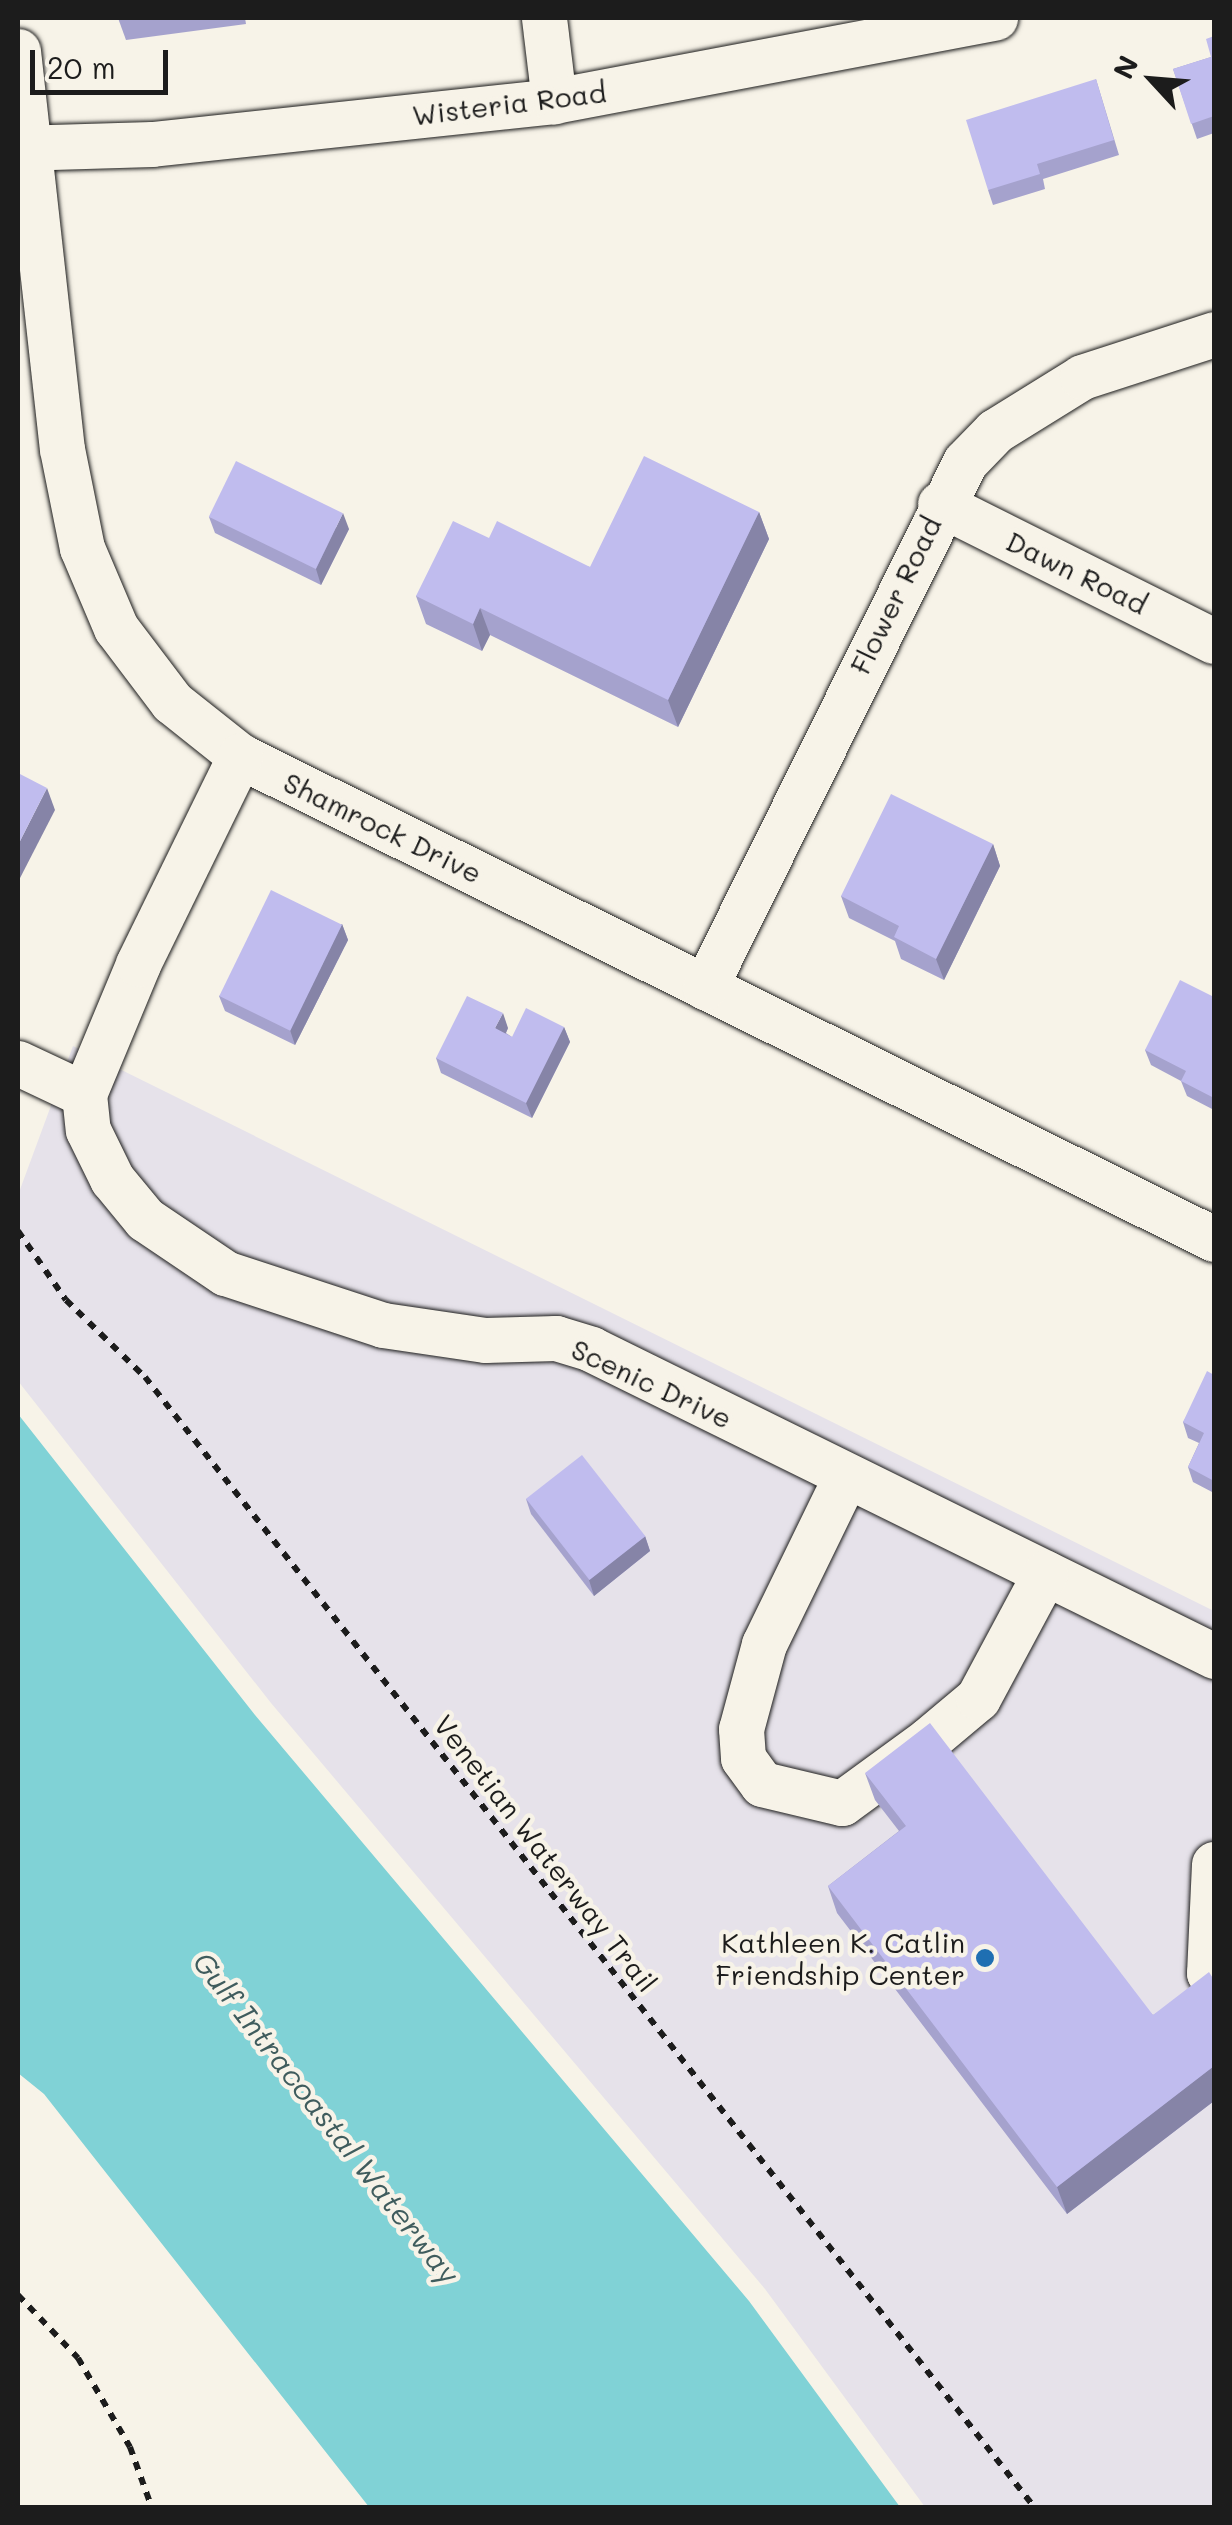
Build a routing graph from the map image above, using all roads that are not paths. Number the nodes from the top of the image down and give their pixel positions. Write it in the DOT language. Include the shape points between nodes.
graph roads {
  1 [pos="544,18"];
  2 [pos="995,18"];
  3 [pos="18,51"];
  4 [pos="554,100"];
  5 [pos="24,150"];
  6 [pos="1214,334"];
  7 [pos="940,504"];
  8 [pos="1214,641"];
  9 [pos="240,756"];
  10 [pos="705,986"];
  11 [pos="18,1063"];
  12 [pos="84,1094"];
  13 [pos="1214,1239"];
  14 [pos="845,1478"];
  15 [pos="1045,1572"];
  16 [pos="1214,1656"];
  17 [pos="1214,1864"];
  18 [pos="1214,1979"];
  1 -- 4 [label="street"];
  2 -- 4 [label="street, Wisteria Road"];
  3 -- 5 [label="street, Shamrock Drive"];
  4 -- 5 [label="street, Wisteria Road"];
  5 -- 9 [label="street, Shamrock Drive" via="62,449 82,548 116,628 143,666 172,702"];
  6 -- 7 [label="street, Flower Road" via="1082,377 1039,400 966,462"];
  7 -- 8 [label="street, Dawn Road"];
  7 -- 10 [label="street, Flower Road"];
  9 -- 10 [label="street, Shamrock Drive"];
  9 -- 12 [label="street" via="138,964"];
  10 -- 13 [label="street, Shamrock Drive"];
  11 -- 12 [label="street"];
  12 -- 14 [label="street, Scenic Drive" via="88,1130 112,1178 145,1219 225,1273 383,1325 485,1340 556,1338 592,1349"];
  14 -- 15 [label="street, Scenic Drive"];
  14 -- 15 [label="street" via="764,1644 741,1729 743,1758 762,1784 842,1803 928,1740 978,1698"];
  15 -- 16 [label="street, Scenic Drive"];
  17 -- 18 [label="street"];
}
